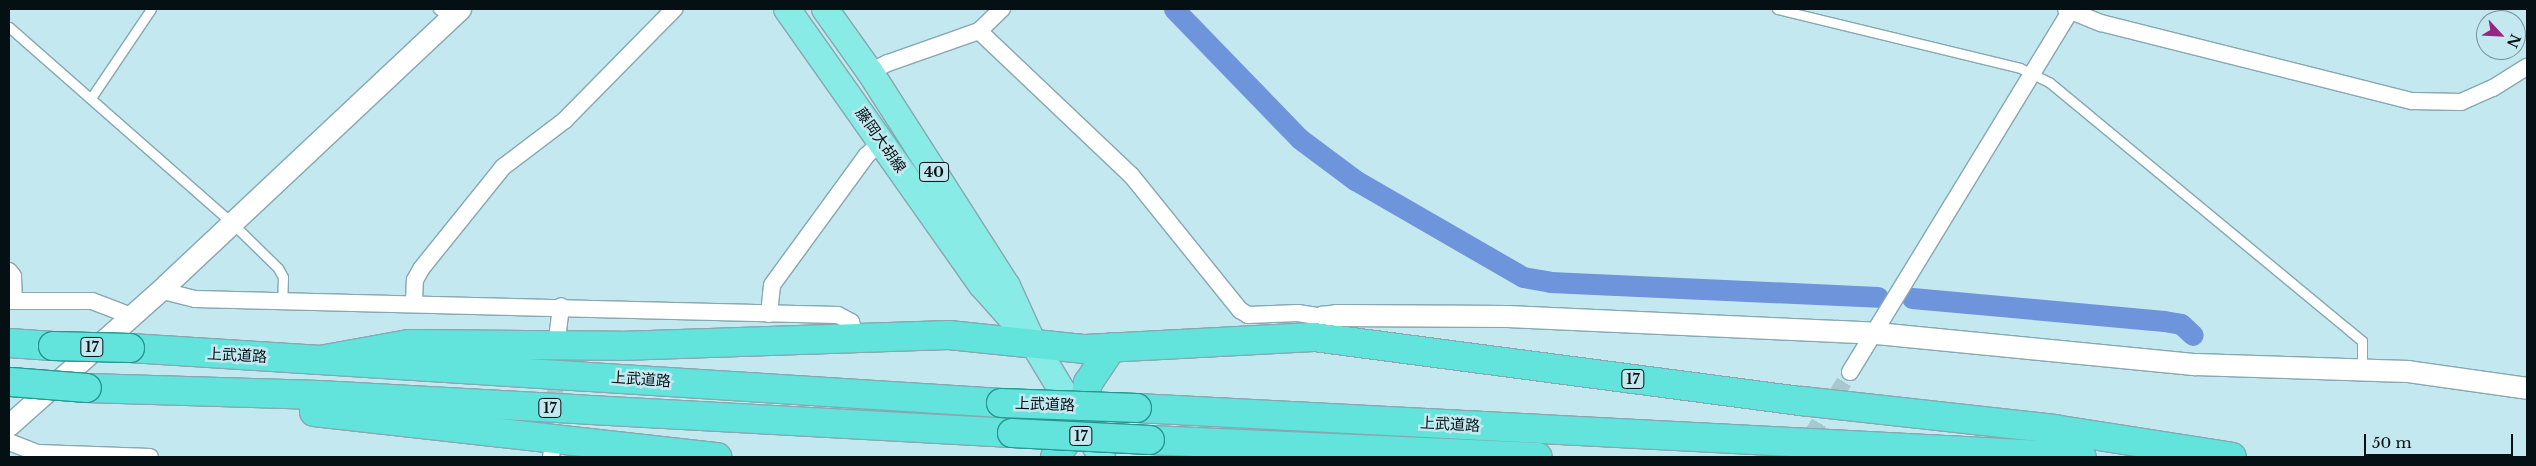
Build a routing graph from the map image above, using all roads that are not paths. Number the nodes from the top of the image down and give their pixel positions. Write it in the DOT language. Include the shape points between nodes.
graph roads {
  1 [pos="151,9"];
  2 [pos="674,9"];
  3 [pos="787,9"];
  4 [pos="825,9"];
  5 [pos="1002,9"];
  6 [pos="1777,9"];
  7 [pos="2070,10"];
  8 [pos="450,12"];
  9 [pos="9,27"];
  10 [pos="979,31"];
  11 [pos="2527,66"];
  12 [pos="870,72"];
  13 [pos="2032,72"];
  14 [pos="91,98"];
  15 [pos="882,141"];
  16 [pos="230,221"];
  17 [pos="9,270"];
  18 [pos="160,290"];
  19 [pos="12,301"];
  20 [pos="282,301"];
  21 [pos="414,304"];
  22 [pos="561,306"];
  23 [pos="769,314"];
  24 [pos="129,315"];
  25 [pos="1318,327"];
  26 [pos="558,331"];
  27 [pos="1876,333"];
  28 [pos="856,340"];
  29 [pos="1032,341"];
  30 [pos="9,343"];
  31 [pos="1112,347"];
  32 [pos="320,360"];
  33 [pos="2362,371"];
  34 [pos="1850,372"];
  35 [pos="10,382"];
  36 [pos="2527,388"];
  37 [pos="174,393"];
  38 [pos="1081,422"];
  39 [pos="9,425"];
  40 [pos="9,442"];
  41 [pos="150,457"];
  42 [pos="718,457"];
  43 [pos="1055,457"];
  44 [pos="1102,457"];
  45 [pos="1538,457"];
  46 [pos="2082,457"];
  47 [pos="2232,457"];
  1 -- 14 [label="lane"];
  2 -- 21 [label="street" via="565,120 503,167 421,269 415,280"];
  3 -- 15 [label="main road, 藤岡大胡線 / 40"];
  4 -- 12 [label="main road, 藤岡大胡線 / 40"];
  5 -- 10 [label="street"];
  6 -- 13 [label="lane"];
  7 -- 11 [label="street" via="2101,23 2412,101 2461,102 2493,88"];
  7 -- 13 [label="street"];
  8 -- 16 [label="street"];
  9 -- 14 [label="lane"];
  10 -- 12 [label="street" via="888,62"];
  10 -- 25 [label="street" via="1131,175 1240,310 1248,315 1298,313"];
  12 -- 29 [label="main road, 藤岡大胡線 / 40" via="1007,286"];
  13 -- 27 [label="street"];
  13 -- 33 [label="lane" via="2049,82 2362,341"];
  14 -- 16 [label="lane"];
  15 -- 23 [label="street" via="866,156 772,285"];
  15 -- 29 [label="main road, 藤岡大胡線 / 40" via="982,285"];
  16 -- 18 [label="street"];
  16 -- 20 [label="lane" via="278,268 283,277"];
  17 -- 19 [label="street" via="13,276"];
  18 -- 20 [label="street" via="181,298"];
  18 -- 24 [label="street"];
  19 -- 24 [label="street" via="92,301"];
  20 -- 21 [label="street"];
  21 -- 22 [label="street"];
  22 -- 23 [label="street"];
  22 -- 26 [label="street"];
  23 -- 28 [label="street" via="838,315 851,322"];
  24 -- 39 [label="street"];
  25 -- 27 [label="street" via="1336,314 1507,316"];
  25 -- 31 [label="highway, 17"];
  25 -- 47 [label="highway, 17" via="1802,401 2064,430"];
  27 -- 33 [label="street" via="2194,364"];
  27 -- 34 [label="street"];
  28 -- 29 [label="highway, 17" via="949,335"];
  28 -- 32 [label="highway, 17" via="508,347 409,344"];
  29 -- 31 [label="highway, 17" via="1085,349"];
  29 -- 38 [label="main road, 藤岡大胡線 / 40"];
  30 -- 32 [label="highway, 上武道路 / 17, bridge"];
  31 -- 38 [label="highway" via="1088,383"];
  32 -- 46 [label="highway, 上武道路 / 17, bridge" via="1000,403"];
  33 -- 36 [label="street" via="2408,371"];
  35 -- 37 [label="highway, 上武道路 / 17, bridge"];
  37 -- 42 [label="highway, 17" via="254,406"];
  37 -- 45 [label="highway, 上武道路 / 17, bridge" via="319,395 1012,433"];
  38 -- 43 [label="highway"];
  38 -- 44 [label="main road, 藤岡大胡線 / 40"];
  40 -- 41 [label="street" via="38,453"];
}
